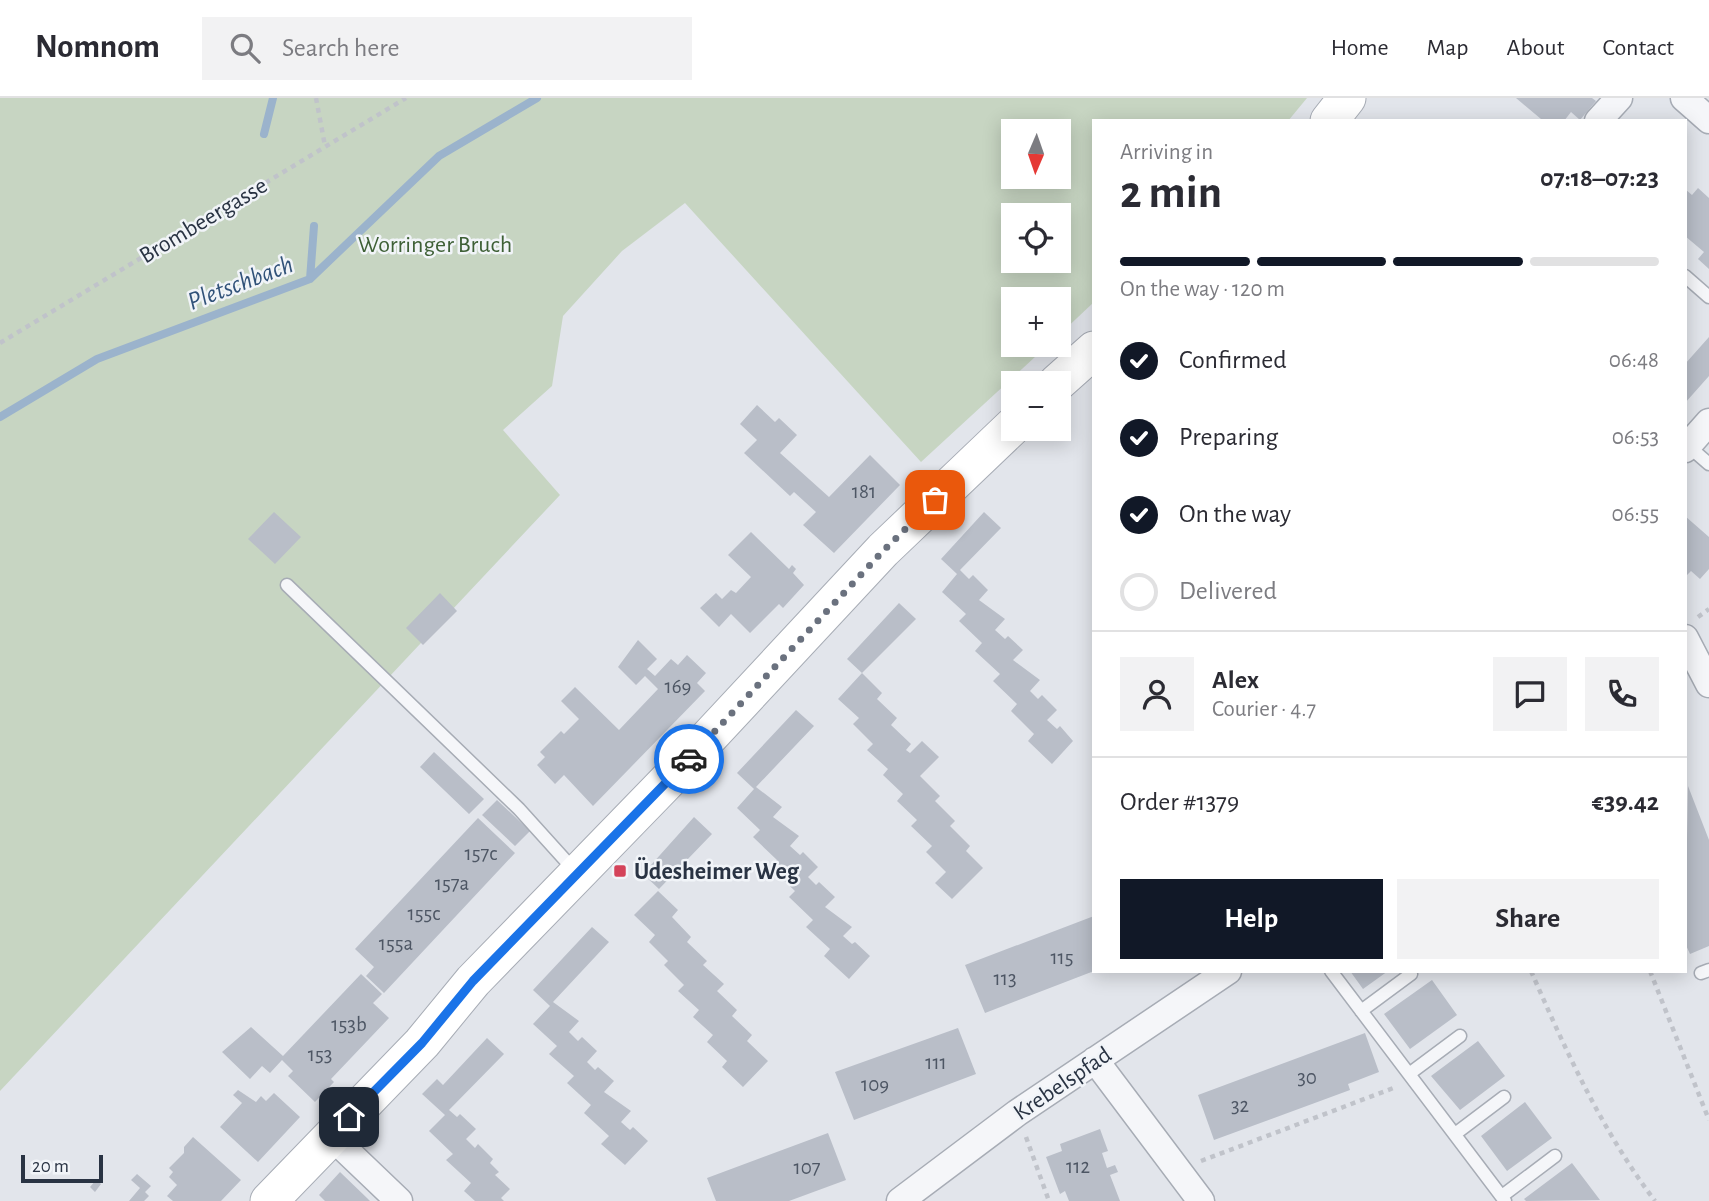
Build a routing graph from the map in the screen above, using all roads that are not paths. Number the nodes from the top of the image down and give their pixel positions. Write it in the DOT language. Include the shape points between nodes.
graph roads {
  1 [pos="1347,98"];
  2 [pos="1619,98"];
  3 [pos="1684,98"];
  4 [pos="1331,119"];
  5 [pos="1600,119"];
  6 [pos="1709,120"];
  7 [pos="1687,278"];
  8 [pos="1709,297"];
  9 [pos="1092,352"];
  10 [pos="1070,371"];
  11 [pos="1709,422"];
  12 [pos="1001,438"];
  13 [pos="1687,445"];
  14 [pos="1687,447"];
  15 [pos="1709,464"];
  16 [pos="287,585"];
  17 [pos="1687,642"];
  18 [pos="1709,684"];
  19 [pos="577,873"];
  20 [pos="1225,973"];
  21 [pos="1333,973"];
  22 [pos="1411,974"];
  23 [pos="1362,1011"];
  24 [pos="1460,1036"];
  25 [pos="1094,1060"];
  26 [pos="1411,1076"];
  27 [pos="1504,1097"];
  28 [pos="1455,1134"];
  29 [pos="331,1136"];
  30 [pos="1555,1156"];
  31 [pos="1504,1198"];
  32 [pos="269,1201"];
  33 [pos="399,1201"];
  34 [pos="900,1201"];
  35 [pos="1201,1201"];
  1 -- 4 [label="main road"];
  2 -- 5 [label="street"];
  3 -- 6 [label="street"];
  7 -- 8 [label="lane"];
  9 -- 10 [label="main road"];
  11 -- 13 [label="street"];
  12 -- 19 [label="main road" via="883,551"];
  14 -- 15 [label="lane"];
  16 -- 19 [label="lane" via="519,810"];
  17 -- 18 [label="street"];
  19 -- 29 [label="main road"];
  20 -- 25 [label="street, Krebelspfad"];
  21 -- 23 [label="lane"];
  22 -- 23 [label="lane"];
  23 -- 26 [label="lane"];
  24 -- 26 [label="lane"];
  25 -- 34 [label="street, Krebelspfad"];
  25 -- 35 [label="street"];
  26 -- 28 [label="lane"];
  27 -- 28 [label="lane"];
  28 -- 31 [label="lane"];
  29 -- 32 [label="main road"];
  29 -- 33 [label="street"];
  30 -- 31 [label="lane"];
}
